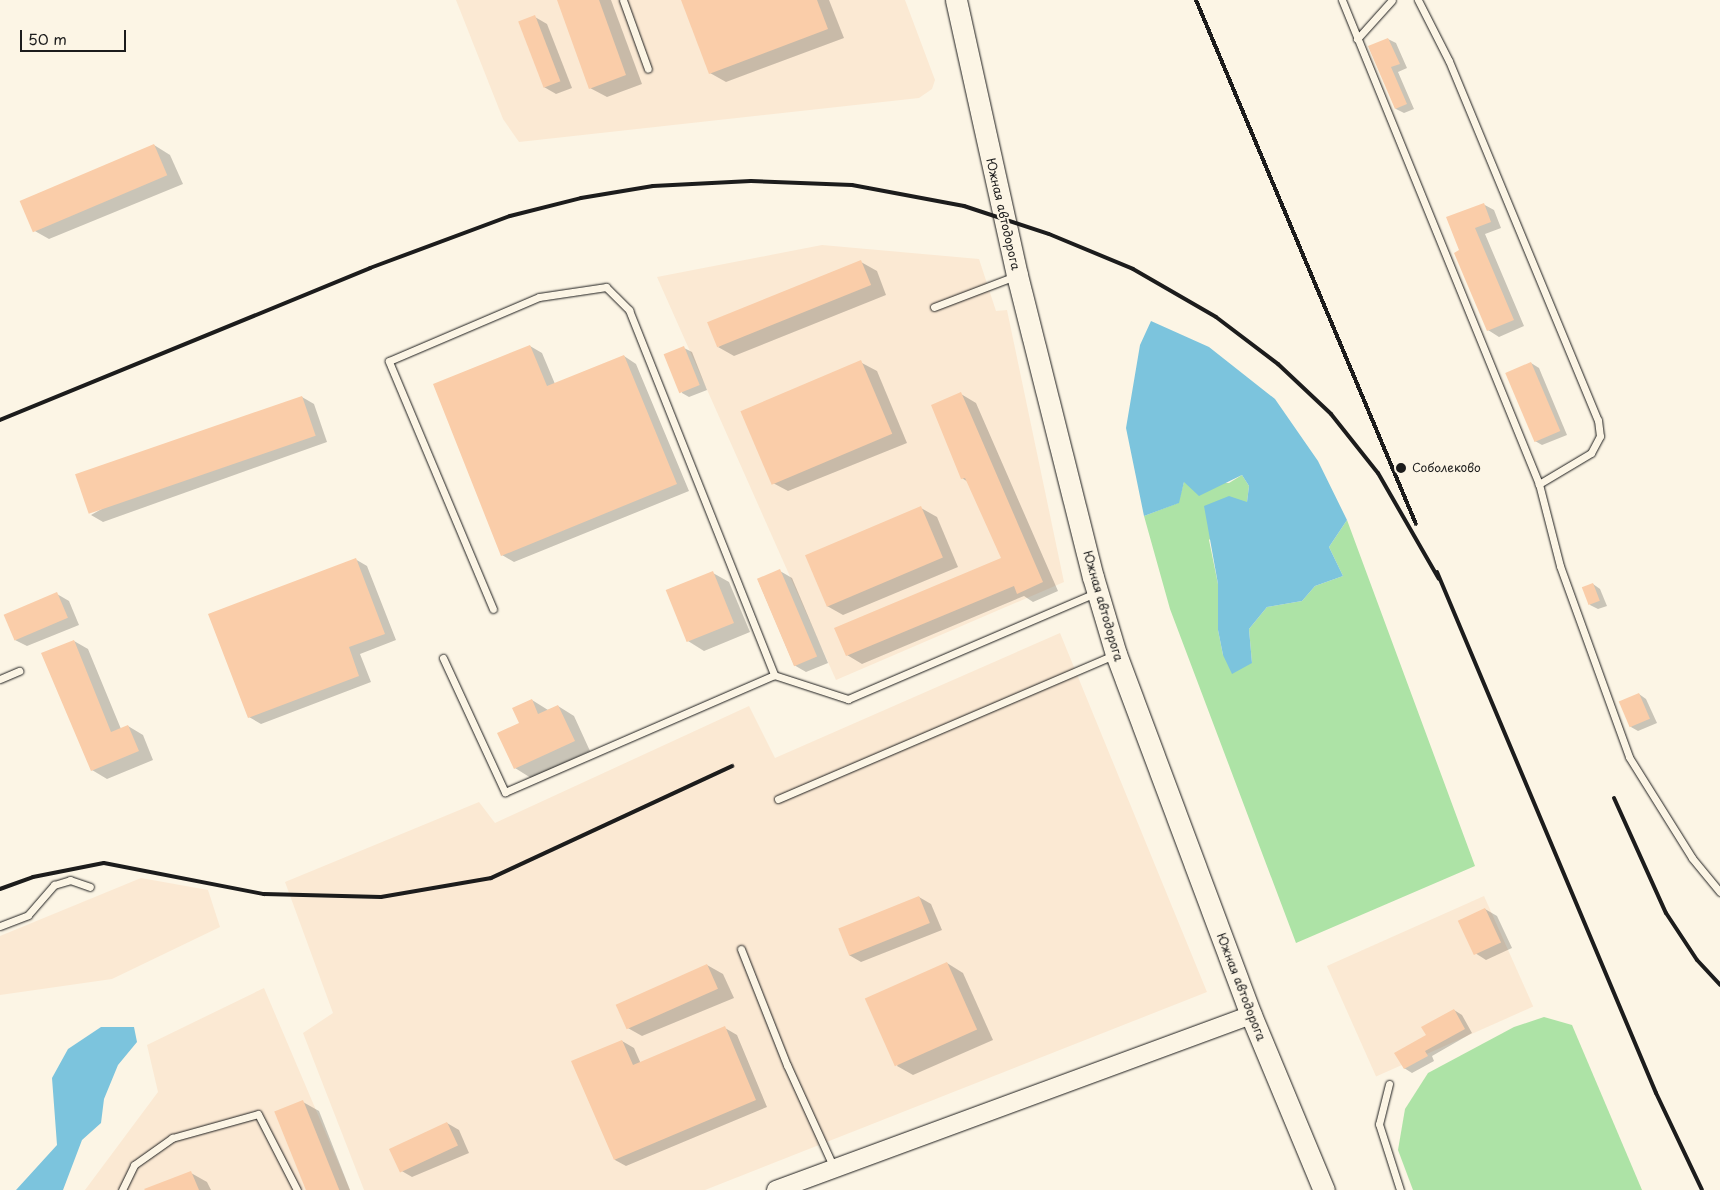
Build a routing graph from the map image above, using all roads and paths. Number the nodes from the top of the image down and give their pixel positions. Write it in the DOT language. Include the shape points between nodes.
graph roads {
  1 [pos="623,0"];
  2 [pos="956,0"];
  3 [pos="1342,0"];
  4 [pos="1392,0"];
  5 [pos="1418,0"];
  6 [pos="1357,39"];
  7 [pos="648,69"];
  8 [pos="1017,275"];
  9 [pos="934,307"];
  10 [pos="1539,484"];
  11 [pos="1098,592"];
  12 [pos="493,610"];
  13 [pos="1116,654"];
  14 [pos="443,658"];
  15 [pos="19,671"];
  16 [pos="774,675"];
  17 [pos="0,679"];
  18 [pos="778,799"];
  19 [pos="90,887"];
  20 [pos="1720,892"];
  21 [pos="0,926"];
  22 [pos="741,949"];
  23 [pos="1251,1015"];
  24 [pos="1390,1084"];
  25 [pos="834,1168"];
  26 [pos="122,1190"];
  27 [pos="296,1190"];
  28 [pos="776,1190"];
  29 [pos="1324,1190"];
  30 [pos="1400,1190"];
  1 -- 7 [label="lane"];
  2 -- 8 [label="main road, Южная автодорога"];
  3 -- 6 [label="lane"];
  4 -- 6 [label="lane"];
  5 -- 10 [label="lane" via="1449,61 1598,420 1600,436 1591,453"];
  6 -- 10 [label="lane"];
  8 -- 9 [label="lane"];
  8 -- 11 [label="main road, Южная автодорога"];
  10 -- 20 [label="lane" via="1560,566 1629,756 1692,858"];
  11 -- 13 [label="main road, Южная автодорога"];
  11 -- 16 [label="lane" via="848,699"];
  12 -- 16 [label="lane" via="389,361 539,297 606,287 630,310"];
  13 -- 18 [label="lane"];
  13 -- 23 [label="main road, Южная автодорога"];
  14 -- 16 [label="lane" via="505,792"];
  15 -- 17 [label="lane"];
  19 -- 21 [label="lane" via="70,880 54,885 28,914"];
  22 -- 25 [label="lane" via="787,1065"];
  23 -- 25 [label="street"];
  23 -- 29 [label="main road, Южная автодорога"];
  24 -- 30 [label="lane" via="1379,1124"];
  25 -- 28 [label="street"];
  26 -- 27 [label="lane" via="134,1165 172,1138 258,1114"];
}
